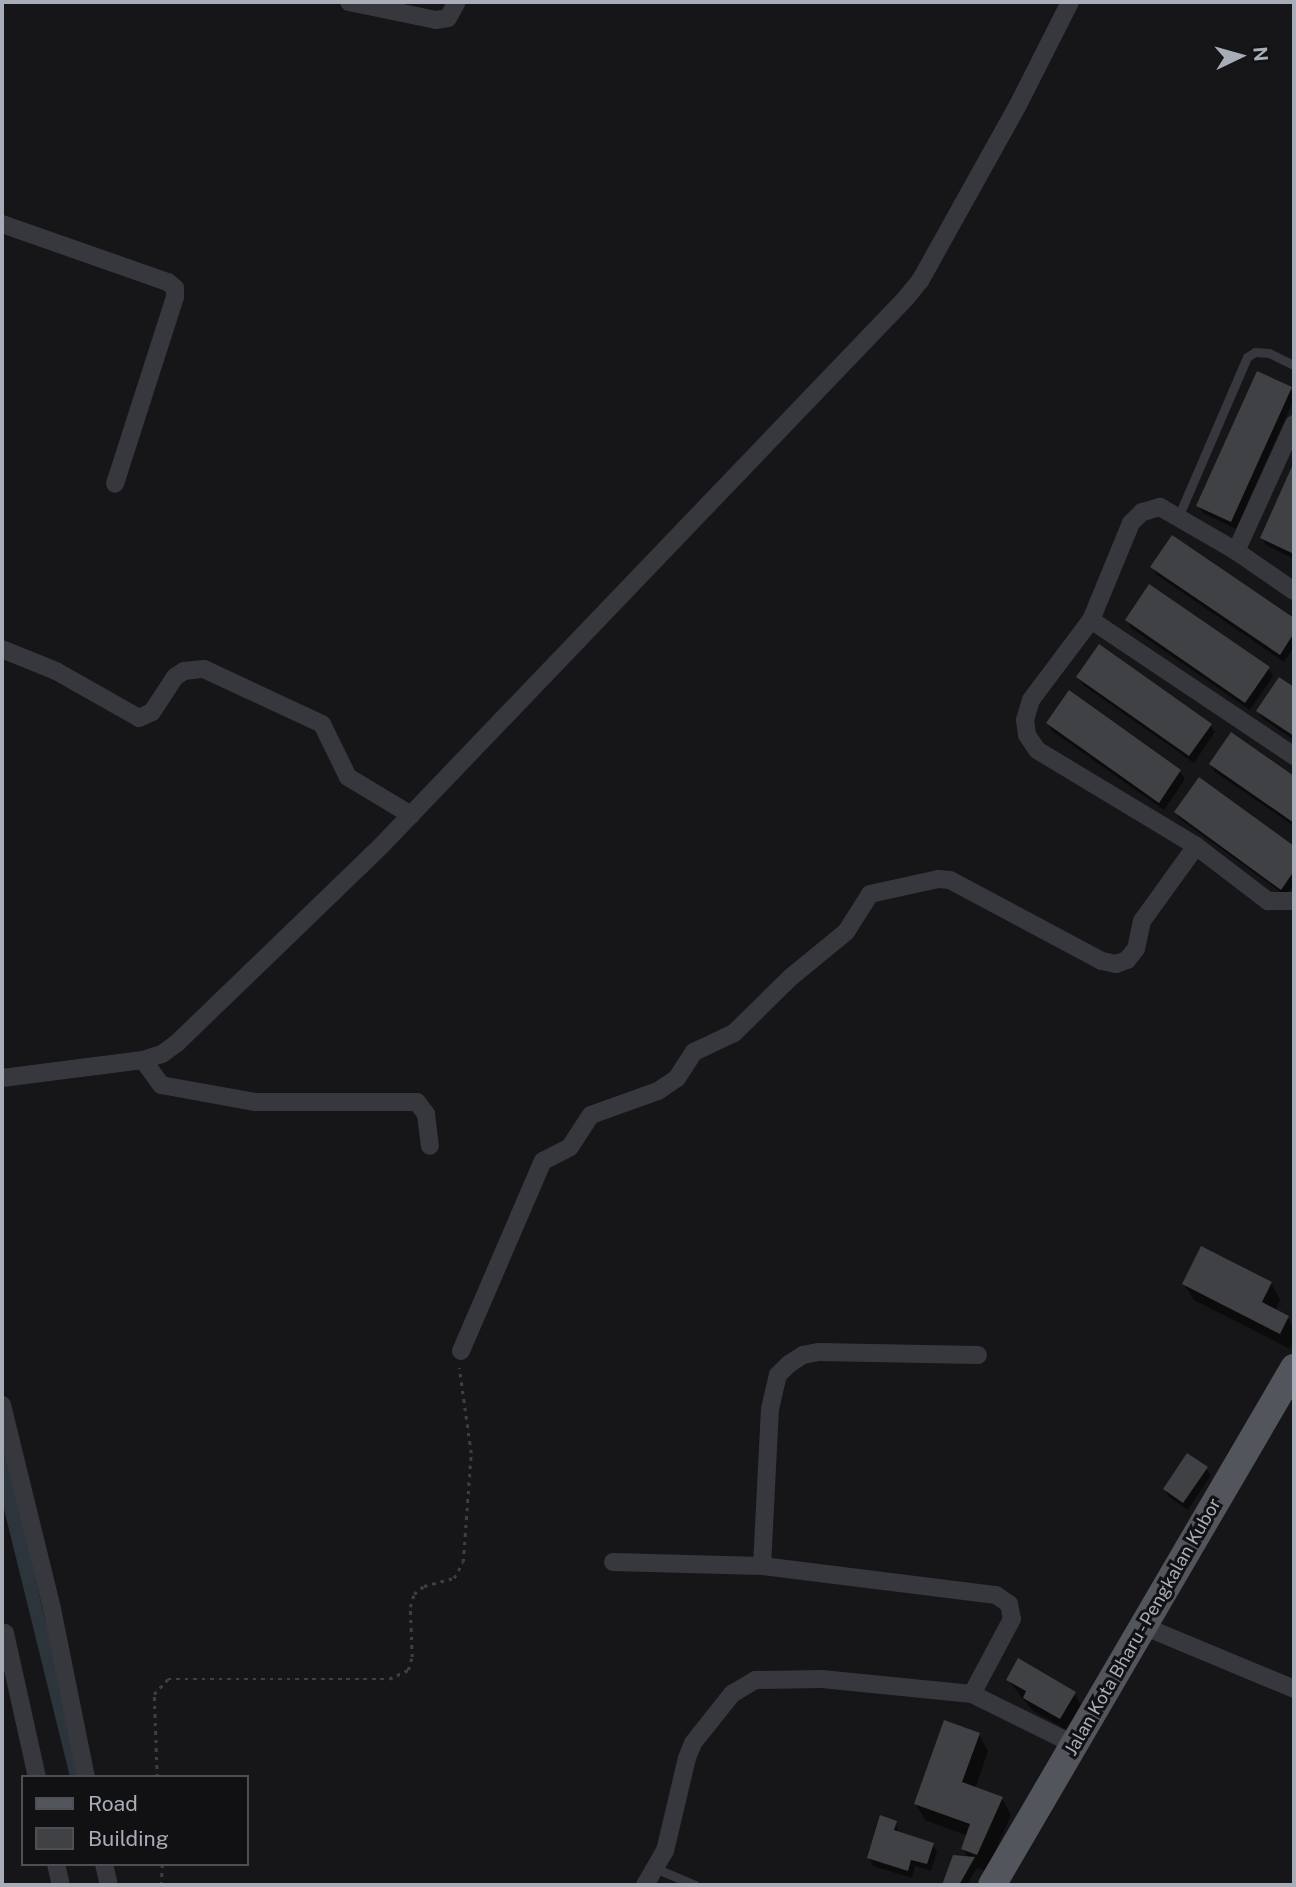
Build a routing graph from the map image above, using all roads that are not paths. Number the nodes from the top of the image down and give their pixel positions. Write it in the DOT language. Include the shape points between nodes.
graph roads {
  1 [pos="349,2"];
  2 [pos="457,2"];
  3 [pos="1070,2"];
  4 [pos="2,224"];
  5 [pos="1294,365"];
  6 [pos="1294,424"];
  7 [pos="115,484"];
  8 [pos="1180,515"];
  9 [pos="1236,551"];
  10 [pos="1294,591"];
  11 [pos="1091,620"];
  12 [pos="2,649"];
  13 [pos="1294,756"];
  14 [pos="411,815"];
  15 [pos="1195,846"];
  16 [pos="1294,901"];
  17 [pos="143,1060"];
  18 [pos="2,1078"];
  19 [pos="430,1146"];
  20 [pos="460,1352"];
  21 [pos="978,1355"];
  22 [pos="1294,1368"];
  23 [pos="2,1405"];
  24 [pos="614,1562"];
  25 [pos="762,1566"];
  26 [pos="1143,1626"];
  27 [pos="5,1633"];
  28 [pos="1294,1689"];
  29 [pos="972,1694"];
  30 [pos="1075,1745"];
  31 [pos="37,1775"];
  32 [pos="86,1775"];
  33 [pos="57,1866"];
  34 [pos="104,1866"];
  35 [pos="656,1869"];
  36 [pos="61,1885"];
  37 [pos="109,1885"];
  38 [pos="646,1885"];
  39 [pos="695,1885"];
  40 [pos="992,1885"];
  1 -- 2 [label="street" via="436,20 448,18"];
  3 -- 14 [label="street" via="920,281"];
  4 -- 7 [label="street" via="168,282 174,288 175,298"];
  5 -- 8 [label="lane" via="1269,353 1247,357"];
  6 -- 9 [label="street"];
  8 -- 9 [label="street"];
  8 -- 11 [label="street" via="1160,507 1142,512 1131,523"];
  9 -- 10 [label="street"];
  11 -- 13 [label="street"];
  11 -- 15 [label="street" via="1031,700 1025,720 1027,734 1037,750"];
  12 -- 14 [label="street" via="56,671 139,718 152,712 175,677 204,669 322,724 348,777"];
  14 -- 17 [label="street" via="177,1043"];
  15 -- 16 [label="street" via="1268,901"];
  15 -- 20 [label="street" via="1142,921 1136,949 1120,963 1102,961 950,880 870,894 846,932 732,1035 694,1052 677,1078 658,1091 592,1115 570,1147 543,1161"];
  17 -- 18 [label="street"];
  17 -- 19 [label="street" via="161,1085 255,1102 417,1102 426,1114"];
  21 -- 25 [label="street" via="818,1352 803,1355 778,1375 770,1409"];
  22 -- 26 [label="main road, Jalan Kota Bharu - Pengkalan Kubor"];
  23 -- 32 [label="street" via="52,1609"];
  24 -- 25 [label="street"];
  25 -- 29 [label="street" via="988,1592 1003,1598 1012,1619"];
  26 -- 28 [label="street"];
  26 -- 30 [label="main road, Jalan Kota Bharu - Pengkalan Kubor"];
  27 -- 31 [label="street"];
  29 -- 30 [label="street"];
  29 -- 35 [label="street" via="822,1679 755,1680 743,1685 694,1743"];
  30 -- 40 [label="main road, Jalan Kota Bharu - Pengkalan Kubor"];
  33 -- 36 [label="street"];
  34 -- 37 [label="street"];
  35 -- 38 [label="street"];
  35 -- 39 [label="lane"];
}
